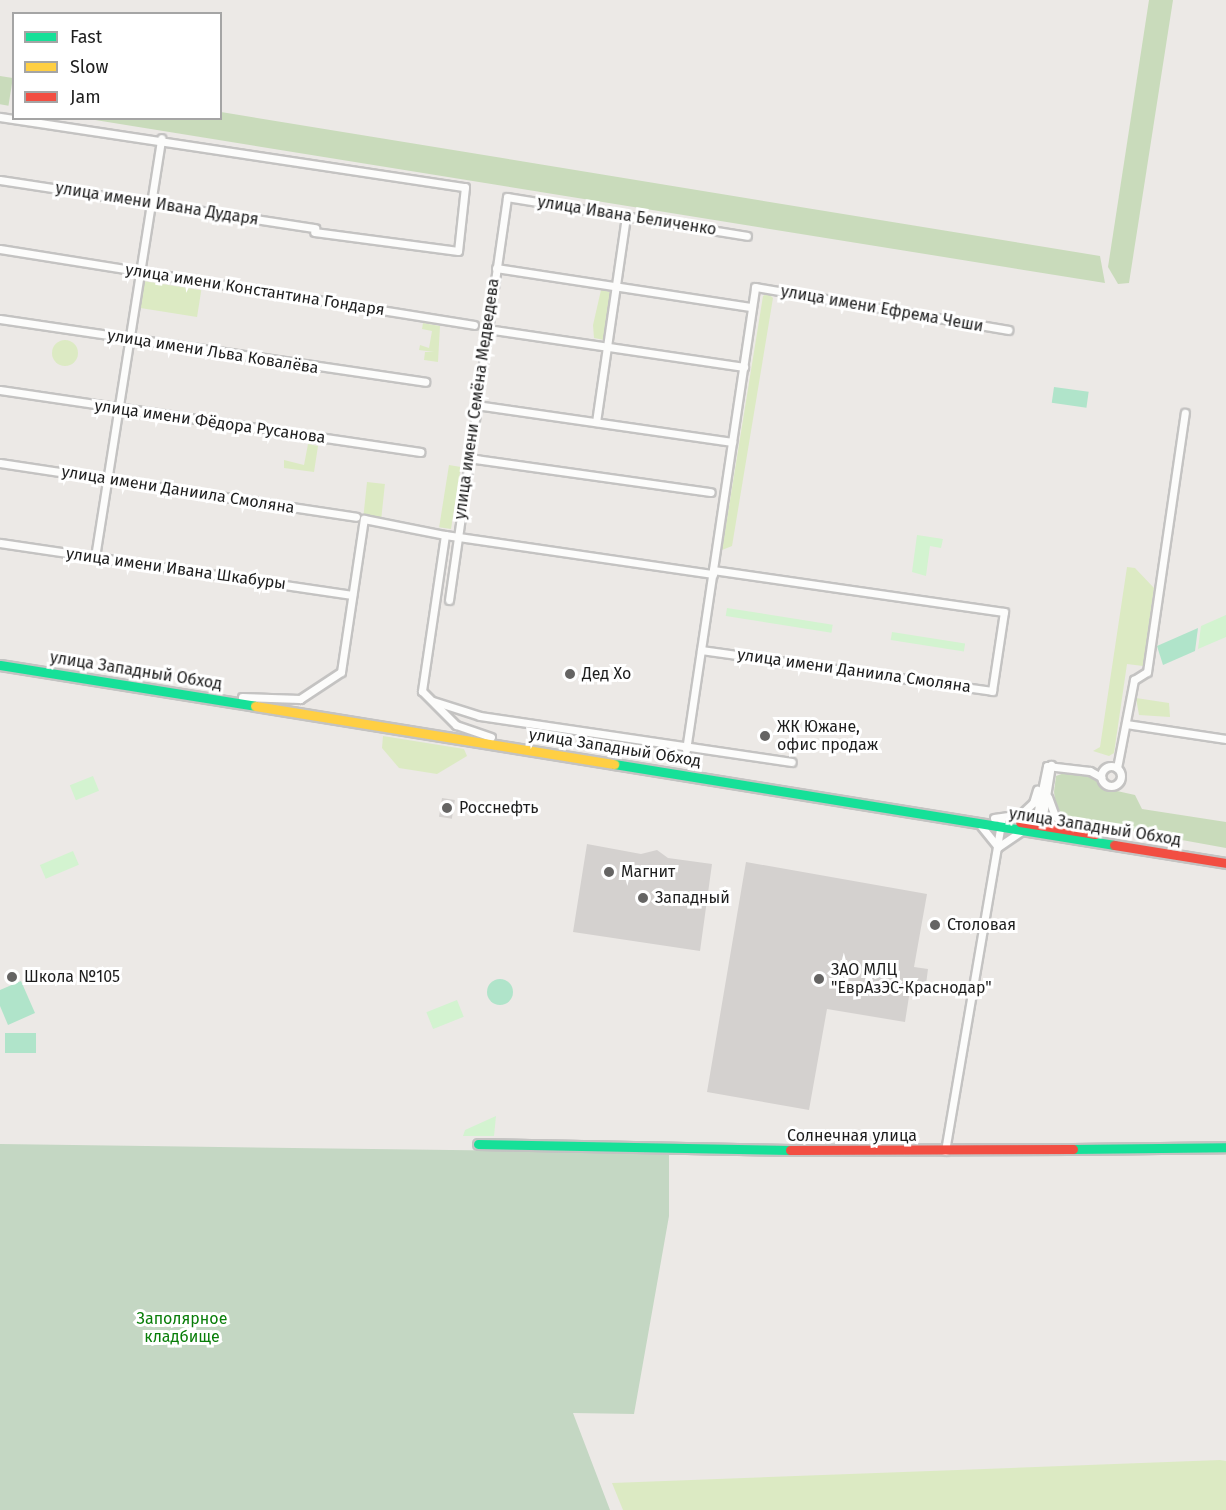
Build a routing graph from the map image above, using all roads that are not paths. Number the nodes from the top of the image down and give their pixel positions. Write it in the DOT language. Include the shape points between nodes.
graph roads {
  1 [pos="23,120"];
  2 [pos="160,138"];
  3 [pos="0,180"];
  4 [pos="507,197"];
  5 [pos="150,202"];
  6 [pos="626,216"];
  7 [pos="747,236"];
  8 [pos="0,249"];
  9 [pos="496,268"];
  10 [pos="140,271"];
  11 [pos="617,286"];
  12 [pos="752,307"];
  13 [pos="0,320"];
  14 [pos="474,325"];
  15 [pos="487,329"];
  16 [pos="1008,330"];
  17 [pos="129,338"];
  18 [pos="607,347"];
  19 [pos="744,367"];
  20 [pos="425,382"];
  21 [pos="0,390"];
  22 [pos="476,405"];
  23 [pos="118,408"];
  24 [pos="1185,413"];
  25 [pos="596,422"];
  26 [pos="732,442"];
  27 [pos="420,452"];
  28 [pos="468,458"];
  29 [pos="0,463"];
  30 [pos="106,479"];
  31 [pos="711,492"];
  32 [pos="356,517"];
  33 [pos="445,535"];
  34 [pos="457,536"];
  35 [pos="0,543"];
  36 [pos="95,557"];
  37 [pos="713,572"];
  38 [pos="352,595"];
  39 [pos="449,600"];
  40 [pos="701,650"];
  41 [pos="0,658"];
  42 [pos="0,665"];
  43 [pos="242,696"];
  44 [pos="431,700"];
  45 [pos="1126,724"];
  46 [pos="491,737"];
  47 [pos="1226,739"];
  48 [pos="686,750"];
  49 [pos="792,762"];
  50 [pos="1051,765"];
  51 [pos="1117,768"];
  52 [pos="1044,771"];
  53 [pos="1101,777"];
  54 [pos="1047,792"];
  55 [pos="999,822"];
  56 [pos="976,824"];
  57 [pos="1035,829"];
  58 [pos="1080,831"];
  59 [pos="998,848"];
  60 [pos="1226,855"];
  61 [pos="1226,863"];
  62 [pos="477,1144"];
  63 [pos="1226,1146"];
  64 [pos="945,1151"];
  1 -- 2 [label="street"];
  2 -- 5 [label="street"];
  2 -- 5 [label="street, улица имени Ивана Дударя" via="465,187 458,251"];
  3 -- 5 [label="street, улица имени Ивана Дударя"];
  4 -- 6 [label="street, улица Ивана Беличенко"];
  4 -- 9 [label="street, улица имени Семёна Медведева"];
  5 -- 10 [label="street"];
  6 -- 7 [label="street, улица Ивана Беличенко"];
  6 -- 11 [label="street"];
  8 -- 10 [label="street, улица имени Константина Гондаря"];
  9 -- 11 [label="street"];
  9 -- 15 [label="street, улица имени Семёна Медведева"];
  10 -- 14 [label="street, улица имени Константина Гондаря"];
  10 -- 17 [label="street"];
  11 -- 12 [label="street"];
  11 -- 18 [label="street"];
  12 -- 16 [label="street, улица имени Ефрема Чеши" via="755,287"];
  12 -- 19 [label="street"];
  13 -- 17 [label="street, улица имени Льва Ковалёва"];
  15 -- 18 [label="street"];
  15 -- 22 [label="street, улица имени Семёна Медведева"];
  17 -- 20 [label="street, улица имени Льва Ковалёва" via="294,362 298,367"];
  17 -- 23 [label="street"];
  18 -- 19 [label="street"];
  18 -- 25 [label="street"];
  19 -- 26 [label="street"];
  21 -- 23 [label="street, улица имени Фёдора Русанова"];
  22 -- 25 [label="street"];
  22 -- 28 [label="street, улица имени Семёна Медведева"];
  23 -- 27 [label="street, улица имени Фёдора Русанова"];
  23 -- 30 [label="street"];
  24 -- 45 [label="street" via="1147,672 1134,680"];
  25 -- 26 [label="street"];
  26 -- 37 [label="street"];
  28 -- 31 [label="street"];
  28 -- 34 [label="street, улица имени Семёна Медведева"];
  29 -- 30 [label="street, улица имени Даниила Смоляна"];
  30 -- 32 [label="street, улица имени Даниила Смоляна"];
  30 -- 36 [label="street"];
  33 -- 34 [label="street, улица имени Даниила Смоляна"];
  33 -- 38 [label="street, улица имени Даниила Смоляна" via="364,519"];
  33 -- 44 [label="street" via="422,691"];
  34 -- 37 [label="street, улица имени Даниила Смоляна"];
  34 -- 39 [label="street, улица имени Семёна Медведева"];
  35 -- 36 [label="street, улица имени Ивана Шкабуры"];
  36 -- 38 [label="street, улица имени Ивана Шкабуры"];
  37 -- 40 [label="street"];
  37 -- 40 [label="street, улица имени Даниила Смоляна" via="1004,612 992,691"];
  38 -- 43 [label="street" via="341,672 300,699"];
  40 -- 48 [label="street"];
  41 -- 43 [label="main road, улица Западный Обход"];
  42 -- 56 [label="main road, улица Западный Обход"];
  43 -- 46 [label="main road, улица Западный Обход"];
  44 -- 46 [label="street" via="456,725"];
  44 -- 48 [label="street" via="480,716"];
  45 -- 47 [label="street"];
  45 -- 51 [label="street"];
  46 -- 55 [label="main road, улица Западный Обход"];
  48 -- 49 [label="street"];
  50 -- 52 [label="street"];
  50 -- 53 [label="street" via="1090,771"];
  50 -- 54 [label="street"];
  51 -- 53 [label="street" via="1108,767"];
  51 -- 53 [label="street" via="1121,777 1115,785 1106,785"];
  52 -- 55 [label="street" via="1028,809"];
  52 -- 57 [label="street"];
  54 -- 57 [label="street"];
  54 -- 58 [label="street" via="1060,823"];
  55 -- 56 [label="main road, улица Западный Обход"];
  55 -- 57 [label="main road, улица Западный Обход"];
  55 -- 59 [label="street"];
  56 -- 59 [label="street" via="987,830"];
  57 -- 58 [label="main road, улица Западный Обход"];
  57 -- 59 [label="street"];
  57 -- 61 [label="main road, улица Западный Обход"];
  58 -- 60 [label="main road, улица Западный Обход"];
  59 -- 64 [label="street"];
  62 -- 64 [label="main road, Солнечная улица"];
  63 -- 64 [label="main road, Солнечная улица"];
}
